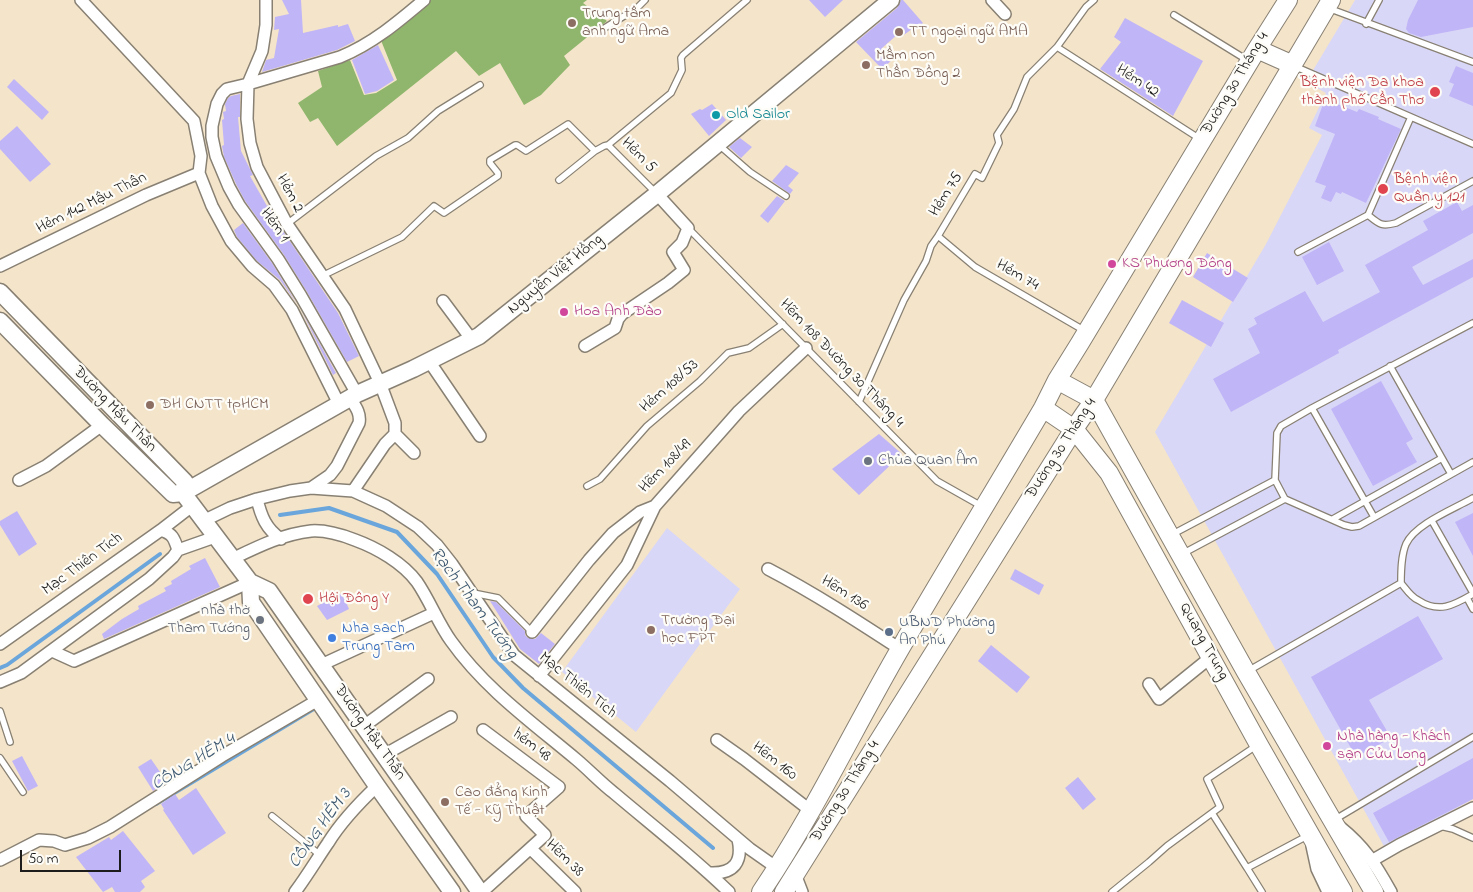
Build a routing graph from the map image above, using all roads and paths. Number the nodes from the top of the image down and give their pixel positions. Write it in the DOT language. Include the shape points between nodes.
graph roads {
  1 [pos="81,0"];
  2 [pos="266,0"];
  3 [pos="424,0"];
  4 [pos="645,0"];
  5 [pos="747,0"];
  6 [pos="891,0"];
  7 [pos="992,0"];
  8 [pos="1094,0"];
  9 [pos="1379,0"];
  10 [pos="1286,1"];
  11 [pos="1328,4"];
  12 [pos="1005,14"];
  13 [pos="1174,15"];
  14 [pos="1366,24"];
  15 [pos="602,29"];
  16 [pos="1057,47"];
  17 [pos="1253,55"];
  18 [pos="1473,62"];
  19 [pos="1293,65"];
  20 [pos="248,84"];
  21 [pos="480,85"];
  22 [pos="1412,117"];
  23 [pos="1202,140"];
  24 [pos="718,144"];
  25 [pos="1473,144"];
  26 [pos="608,145"];
  27 [pos="595,151"];
  28 [pos="199,173"];
  29 [pos="560,180"];
  30 [pos="1473,181"];
  31 [pos="657,194"];
  32 [pos="786,196"];
  33 [pos="1368,215"];
  34 [pos="287,224"];
  35 [pos="688,228"];
  36 [pos="938,236"];
  37 [pos="1298,252"];
  38 [pos="0,266"];
  39 [pos="322,276"];
  40 [pos="0,292"];
  41 [pos="443,301"];
  42 [pos="0,321"];
  43 [pos="1473,323"];
  44 [pos="783,324"];
  45 [pos="1087,332"];
  46 [pos="472,340"];
  47 [pos="585,346"];
  48 [pos="806,348"];
  49 [pos="429,362"];
  50 [pos="1390,366"];
  51 [pos="1057,380"];
  52 [pos="380,383"];
  53 [pos="349,398"];
  54 [pos="1094,400"];
  55 [pos="859,402"];
  56 [pos="1043,408"];
  57 [pos="1312,408"];
  58 [pos="102,425"];
  59 [pos="1074,429"];
  60 [pos="395,434"];
  61 [pos="480,436"];
  62 [pos="414,452"];
  63 [pos="1442,458"];
  64 [pos="1473,462"];
  65 [pos="1451,474"];
  66 [pos="19,480"];
  67 [pos="1275,480"];
  68 [pos="588,486"];
  69 [pos="312,488"];
  70 [pos="353,491"];
  71 [pos="182,498"];
  72 [pos="1285,498"];
  73 [pos="1473,498"];
  74 [pos="257,499"];
  75 [pos="1365,501"];
  76 [pos="655,506"];
  77 [pos="984,508"];
  78 [pos="1374,517"];
  79 [pos="1333,519"];
  80 [pos="203,521"];
  81 [pos="1432,521"];
  82 [pos="161,530"];
  83 [pos="1170,536"];
  84 [pos="215,537"];
  85 [pos="281,539"];
  86 [pos="178,550"];
  87 [pos="1180,555"];
  88 [pos="232,559"];
  89 [pos="768,569"];
  90 [pos="250,582"];
  91 [pos="1401,583"];
  92 [pos="471,592"];
  93 [pos="1473,594"];
  94 [pos="1467,598"];
  95 [pos="1473,609"];
  96 [pos="434,613"];
  97 [pos="532,632"];
  98 [pos="0,644"];
  99 [pos="900,650"];
  100 [pos="52,651"];
  101 [pos="1211,657"];
  102 [pos="321,665"];
  103 [pos="1246,672"];
  104 [pos="539,676"];
  105 [pos="428,679"];
  106 [pos="0,682"];
  107 [pos="1149,684"];
  108 [pos="318,700"];
  109 [pos="0,711"];
  110 [pos="451,717"];
  111 [pos="364,726"];
  112 [pos="483,730"];
  113 [pos="1473,737"];
  114 [pos="717,740"];
  115 [pos="10,742"];
  116 [pos="1259,745"];
  117 [pos="384,755"];
  118 [pos="0,758"];
  119 [pos="377,786"];
  120 [pos="23,792"];
  121 [pos="1473,808"];
  122 [pos="810,811"];
  123 [pos="1212,813"];
  124 [pos="272,816"];
  125 [pos="1334,824"];
  126 [pos="1438,826"];
  127 [pos="1311,837"];
  128 [pos="1473,838"];
  129 [pos="738,839"];
  130 [pos="531,849"];
  131 [pos="320,855"];
  132 [pos="0,860"];
  133 [pos="1373,860"];
  134 [pos="777,868"];
  135 [pos="1247,868"];
  136 [pos="710,873"];
  137 [pos="795,874"];
  138 [pos="295,892"];
  139 [pos="452,892"];
  140 [pos="481,892"];
  141 [pos="575,892"];
  142 [pos="729,892"];
  143 [pos="760,892"];
  144 [pos="784,892"];
  145 [pos="802,892"];
  146 [pos="1112,892"];
  147 [pos="1262,892"];
  148 [pos="1328,892"];
  149 [pos="1343,892"];
  150 [pos="1374,892"];
  151 [pos="1391,892"];
  1 -- 28 [label="street" via="194,121 201,156"];
  2 -- 20 [label="street, Hẻm 2" via="262,52"];
  3 -- 20 [label="street, Hẻm 1" via="393,26 354,51"];
  4 -- 15 [label="lane"];
  5 -- 26 [label="lane" via="683,55 682,70 671,93"];
  6 -- 24 [label="main road, Nguyễn Việt Hồng"];
  7 -- 12 [label="street"];
  8 -- 16 [label="lane, Hẻm 75"];
  9 -- 14 [label="lane"];
  10 -- 17 [label="main road, Đường 30 Tháng 4"];
  11 -- 14 [label="lane"];
  11 -- 19 [label="main road, Đường 30 Tháng 4"];
  13 -- 17 [label="lane"];
  14 -- 18 [label="lane"];
  16 -- 23 [label="lane, Hẻm 42"];
  16 -- 36 [label="lane, Hẻm 75" via="1027,77 1014,109 996,135 999,143 982,178 975,174"];
  17 -- 19 [label="main road"];
  17 -- 23 [label="main road, Đường 30 Tháng 4"];
  19 -- 22 [label="lane"];
  19 -- 54 [label="main road, Đường 30 Tháng 4"];
  20 -- 34 [label="street, Hẻm 2" via="250,143 257,167"];
  20 -- 53 [label="street, Hẻm 1" via="227,89 217,104 212,126 216,156 239,205 301,296"];
  21 -- 34 [label="lane" via="438,111 408,138 376,156"];
  22 -- 25 [label="lane"];
  22 -- 33 [label="lane"];
  23 -- 45 [label="main road, Đường 30 Tháng 4"];
  24 -- 31 [label="main road, Nguyễn Việt Hồng"];
  24 -- 32 [label="lane" via="750,172"];
  26 -- 27 [label="lane, Hẻm 5"];
  26 -- 31 [label="lane, Hẻm 5"];
  27 -- 29 [label="lane"];
  27 -- 39 [label="lane, Hẻm 5" via="568,124 526,151 517,144 490,160 498,176 444,213 434,206 402,237"];
  28 -- 38 [label="street, Hẻm 142 Mậu Thân" via="146,195"];
  28 -- 53 [label="street" via="231,241 286,300"];
  30 -- 33 [label="lane" via="1387,226"];
  31 -- 35 [label="street"];
  31 -- 46 [label="main road, Nguyễn Việt Hồng"];
  33 -- 37 [label="lane"];
  34 -- 39 [label="street, Hẻm 2"];
  35 -- 44 [label="lane, Hẽm 108 Đường 30 Tháng 4"];
  35 -- 47 [label="street" via="682,243 673,252 684,270 622,314 615,328"];
  36 -- 45 [label="lane, Hẻm 74" via="975,267"];
  36 -- 55 [label="lane, Hẻm 75" via="904,300"];
  39 -- 52 [label="street, Hẻm 2" via="345,309"];
  40 -- 71 [label="main road, Đường Mậu Thân" via="185,482"];
  41 -- 46 [label="street"];
  42 -- 58 [label="main road, Đường Mậu Thân"];
  43 -- 50 [label="lane"];
  44 -- 48 [label="lane, Hẽm 108 Đường 30 Tháng 4"];
  44 -- 68 [label="lane, Hẻm 108/53" via="749,348 728,353 647,426 600,479"];
  45 -- 51 [label="main road, Đường 30 Tháng 4"];
  46 -- 49 [label="main road, Nguyễn Việt Hồng"];
  48 -- 55 [label="lane, Hẽm 108 Đường 30 Tháng 4"];
  48 -- 76 [label="street, Hẽm 108/49" via="739,411"];
  49 -- 52 [label="main road, Nguyễn Việt Hồng"];
  49 -- 61 [label="street"];
  50 -- 57 [label="lane"];
  50 -- 63 [label="lane"];
  51 -- 54 [label="main road"];
  51 -- 56 [label="main road, Đường 30 Tháng 4"];
  52 -- 53 [label="main road, Nguyễn Việt Hồng"];
  52 -- 60 [label="street" via="395,423"];
  53 -- 69 [label="street" via="360,417 358,423 337,466"];
  53 -- 71 [label="main road, Nguyễn Việt Hồng"];
  54 -- 59 [label="main road, Đường 30 Tháng 4"];
  54 -- 83 [label="main road, Quang Trung"];
  55 -- 77 [label="lane, Hẽm 108 Đường 30 Tháng 4" via="937,482"];
  56 -- 59 [label="main road, Quang Trung"];
  56 -- 77 [label="main road, Đường 30 Tháng 4"];
  57 -- 67 [label="lane" via="1281,426 1277,433"];
  57 -- 75 [label="lane"];
  58 -- 66 [label="street" via="46,466"];
  58 -- 71 [label="main road, Đường Mậu Thân"];
  59 -- 101 [label="main road, Quang Trung" via="1109,473"];
  59 -- 137 [label="main road, Đường 30 Tháng 4"];
  60 -- 62 [label="street"];
  60 -- 70 [label="street"];
  63 -- 65 [label="lane"];
  63 -- 75 [label="lane"];
  64 -- 65 [label="lane"];
  65 -- 78 [label="lane"];
  67 -- 72 [label="lane"];
  67 -- 83 [label="lane"];
  69 -- 70 [label="street, Mạc Thiên Tích"];
  69 -- 74 [label="street, Mạc Thiên Tích"];
  70 -- 92 [label="street, Mạc Thiên Tích" via="418,526 442,551"];
  71 -- 80 [label="main road, Đường Mậu Thân"];
  71 -- 82 [label="street, Mạc Thiên Tích"];
  72 -- 79 [label="lane"];
  72 -- 87 [label="lane"];
  73 -- 81 [label="lane"];
  74 -- 80 [label="street, Mạc Thiên Tích"];
  74 -- 85 [label="street" via="266,525"];
  75 -- 78 [label="lane"];
  75 -- 79 [label="lane"];
  76 -- 97 [label="street, Hẽm 108/49" via="640,512 613,533"];
  76 -- 104 [label="street" via="627,564"];
  77 -- 99 [label="main road, Đường 30 Tháng 4"];
  78 -- 79 [label="lane" via="1352,527"];
  80 -- 84 [label="main road, Đường Mậu Thân"];
  81 -- 91 [label="lane" via="1411,535 1406,545"];
  81 -- 93 [label="lane"];
  82 -- 86 [label="street" via="170,533"];
  82 -- 98 [label="street, Mạc Thiên Tích"];
  83 -- 87 [label="main road, Quang Trung"];
  84 -- 86 [label="street"];
  84 -- 88 [label="main road, Đường Mậu Thân"];
  85 -- 88 [label="street"];
  85 -- 96 [label="street" via="312,531 331,533 379,551 404,568 417,582"];
  86 -- 100 [label="street" via="149,579"];
  87 -- 103 [label="main road, Quang Trung"];
  88 -- 90 [label="main road, Đường Mậu Thân"];
  89 -- 99 [label="street, Hẽm 136"];
  90 -- 100 [label="street" via="74,661"];
  90 -- 102 [label="main road, Đường Mậu Thân" via="270,592"];
  90 -- 108 [label="main road, Đường Mậu Thân" via="251,602"];
  91 -- 94 [label="lane" via="1417,600 1434,608 1448,607"];
  91 -- 103 [label="lane"];
  92 -- 97 [label="lane" via="498,598"];
  92 -- 104 [label="street, Mạc Thiên Tích" via="514,655"];
  93 -- 94 [label="lane"];
  94 -- 95 [label="lane"];
  96 -- 102 [label="street"];
  96 -- 136 [label="street" via="450,641 483,679"];
  99 -- 122 [label="main road, Đường 30 Tháng 4"];
  100 -- 106 [label="street" via="22,673"];
  101 -- 107 [label="street" via="1160,699"];
  101 -- 116 [label="main road, Quang Trung"];
  102 -- 111 [label="main road, Đường Mậu Thân"];
  103 -- 125 [label="main road, Quang Trung"];
  104 -- 129 [label="street, Mạc Thiên Tích" via="670,780"];
  105 -- 111 [label="street"];
  108 -- 119 [label="main road, Đường Mậu Thân"];
  108 -- 132 [label="street" via="110,827 65,845 40,840"];
  109 -- 115 [label="lane"];
  110 -- 117 [label="street"];
  111 -- 117 [label="main road, Đường Mậu Thân"];
  112 -- 130 [label="street, hẻm 48" via="559,787 526,816 544,835"];
  113 -- 125 [label="lane"];
  114 -- 122 [label="street, Hẽm 160"];
  116 -- 123 [label="lane" via="1207,779 1220,807"];
  116 -- 127 [label="main road, Quang Trung"];
  117 -- 140 [label="main road, Đường Mậu Thân"];
  118 -- 120 [label="lane"];
  119 -- 131 [label="street" via="361,801"];
  119 -- 139 [label="main road, Đường Mậu Thân"];
  121 -- 126 [label="street"];
  122 -- 134 [label="main road, Đường 30 Tháng 4"];
  123 -- 135 [label="lane"];
  123 -- 146 [label="lane"];
  124 -- 131 [label="lane"];
  125 -- 133 [label="street, Quang Trung" via="1355,839"];
  125 -- 150 [label="main road, Quang Trung"];
  126 -- 128 [label="lane"];
  126 -- 133 [label="street"];
  127 -- 135 [label="lane"];
  127 -- 148 [label="street" via="1317,869"];
  127 -- 149 [label="main road, Quang Trung"];
  129 -- 134 [label="street, Mạc Thiên Tích"];
  129 -- 136 [label="street" via="740,848 736,864 728,871"];
  130 -- 140 [label="street"];
  130 -- 141 [label="street, Hẽm 38"];
  131 -- 138 [label="street"];
  133 -- 151 [label="street, Quang Trung"];
  134 -- 143 [label="main road, Đường 30 Tháng 4"];
  135 -- 147 [label="lane"];
  136 -- 142 [label="street"];
  137 -- 144 [label="main road, Đường 30 Tháng 4"];
  137 -- 145 [label="street"];
}
